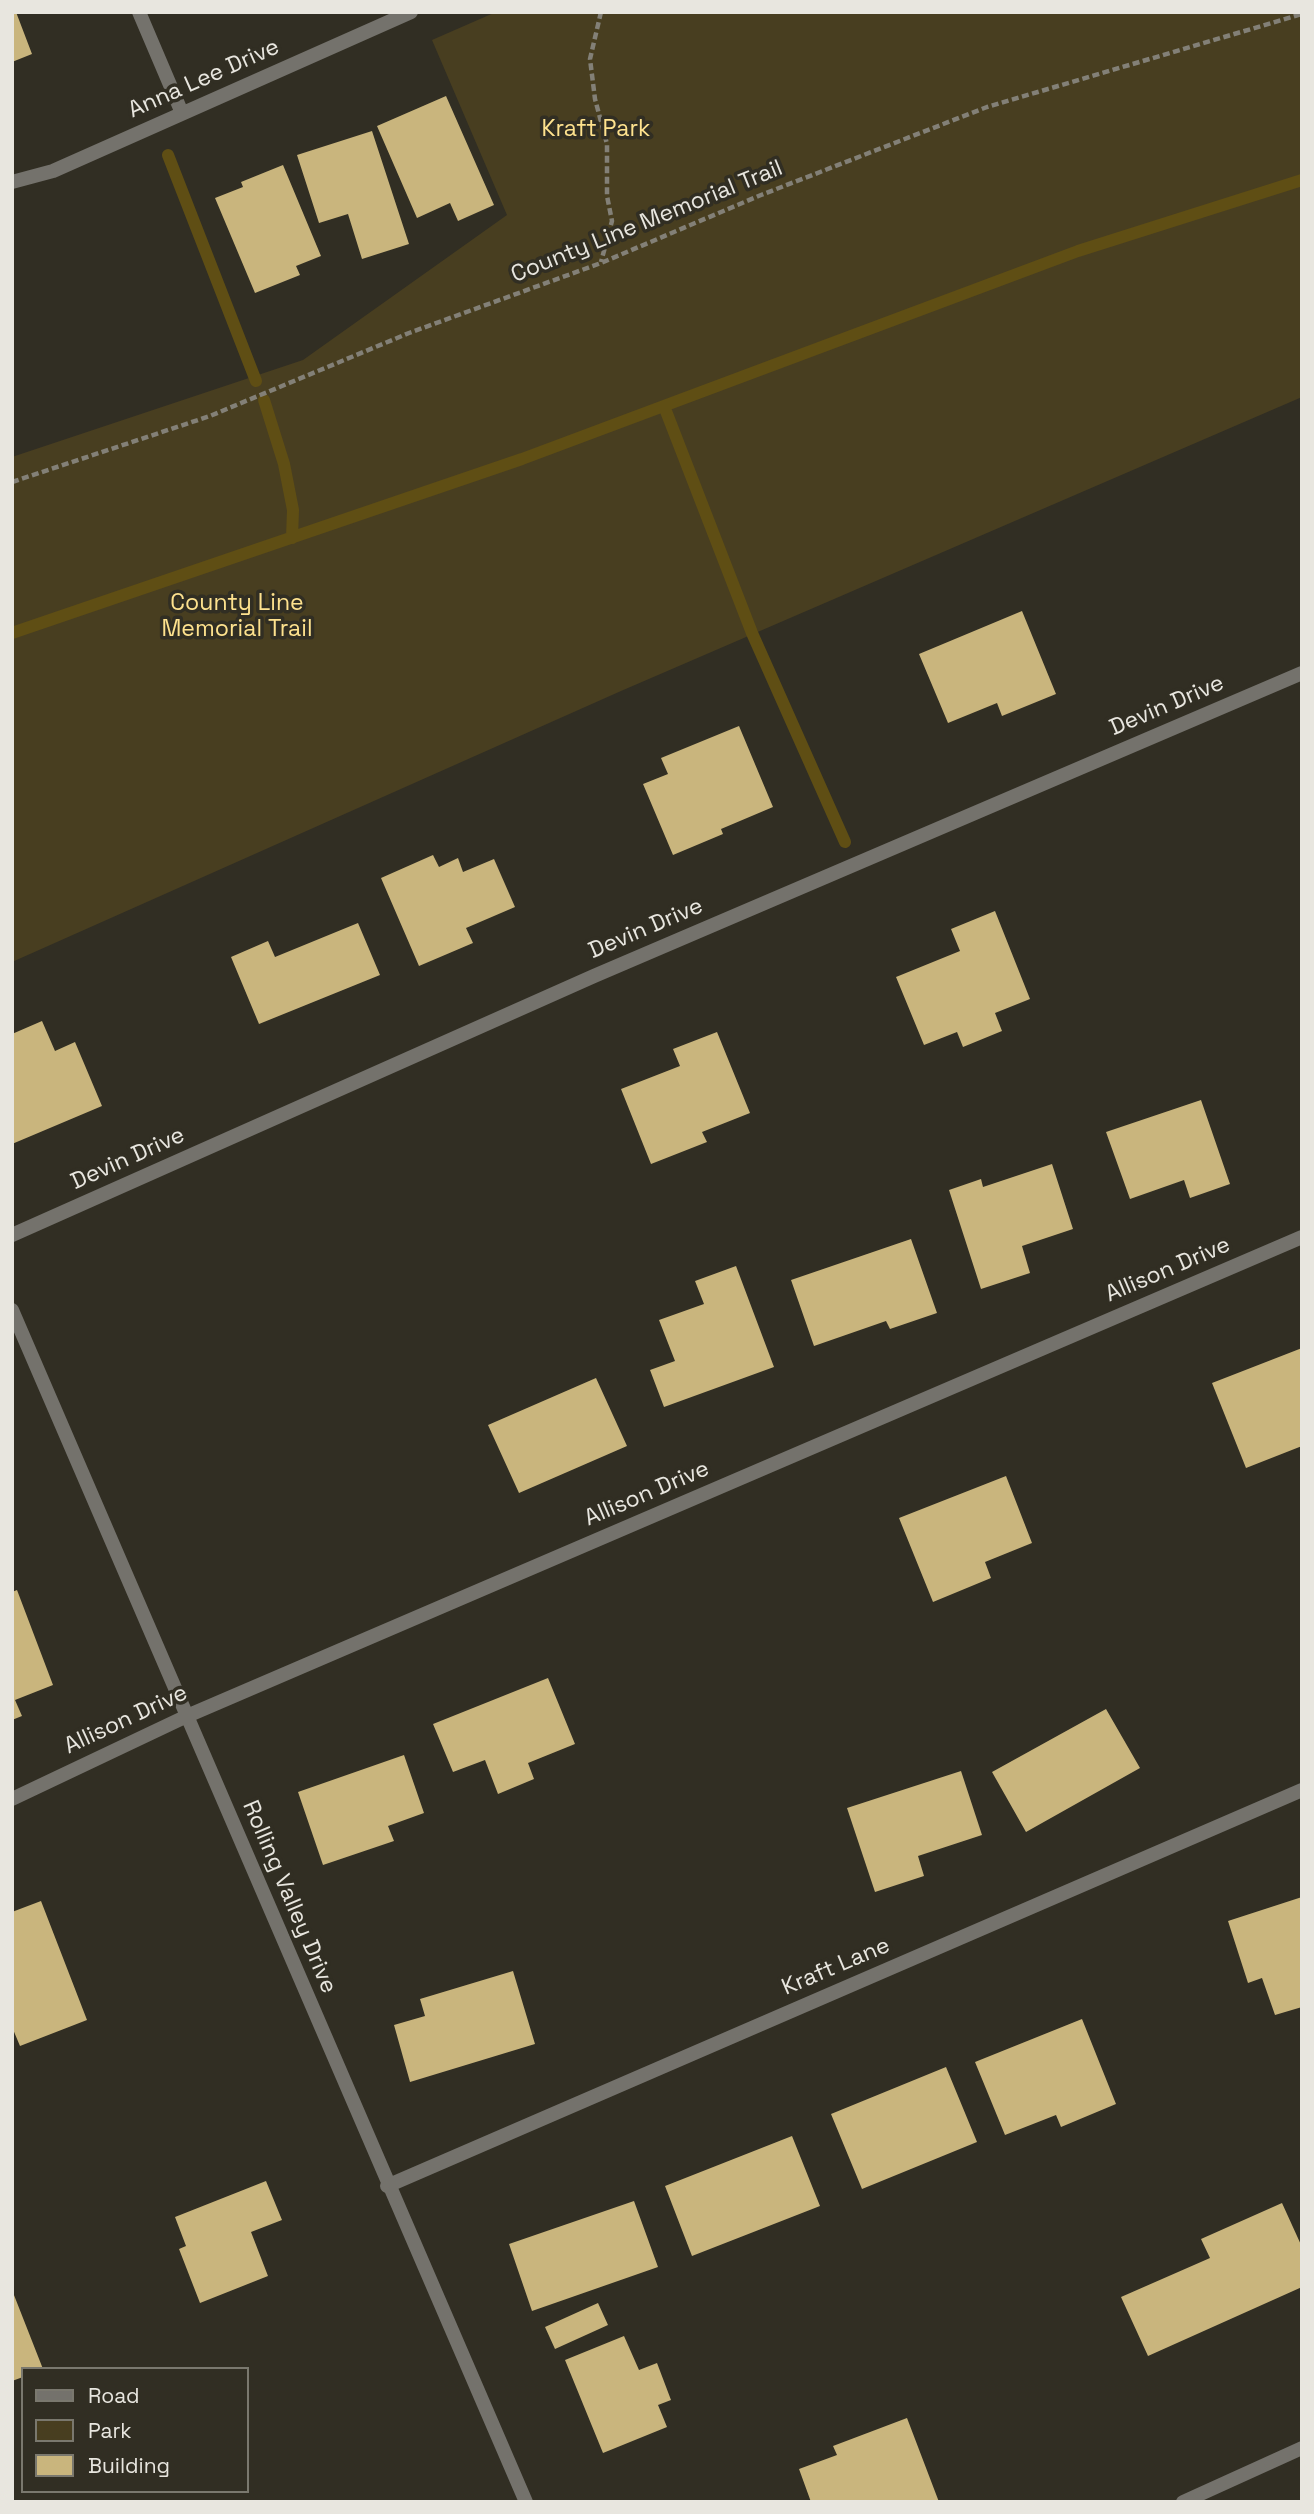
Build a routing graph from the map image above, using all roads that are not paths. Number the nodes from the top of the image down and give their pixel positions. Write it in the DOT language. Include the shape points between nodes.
graph roads {
  1 [pos="139,12"];
  2 [pos="411,12"];
  3 [pos="182,113"];
  4 [pos="12,182"];
  5 [pos="1302,673"];
  6 [pos="12,1235"];
  7 [pos="1302,1237"];
  8 [pos="12,1310"];
  9 [pos="187,1716"];
  10 [pos="1302,1790"];
  11 [pos="12,1799"];
  12 [pos="387,2186"];
  13 [pos="1302,2448"];
  14 [pos="526,2502"];
  15 [pos="1183,2502"];
  1 -- 3 [label="street"];
  2 -- 3 [label="street, Anna Lee Drive"];
  3 -- 4 [label="street, Anna Lee Drive" via="53,171"];
  5 -- 6 [label="street, Devin Drive" via="594,976"];
  7 -- 9 [label="street, Allison Drive"];
  8 -- 9 [label="street, Rolling Valley Drive"];
  9 -- 11 [label="street, Allison Drive"];
  9 -- 12 [label="street, Rolling Valley Drive"];
  10 -- 12 [label="street, Kraft Lane"];
  12 -- 14 [label="street, Rolling Valley Drive"];
  13 -- 15 [label="street"];
}
